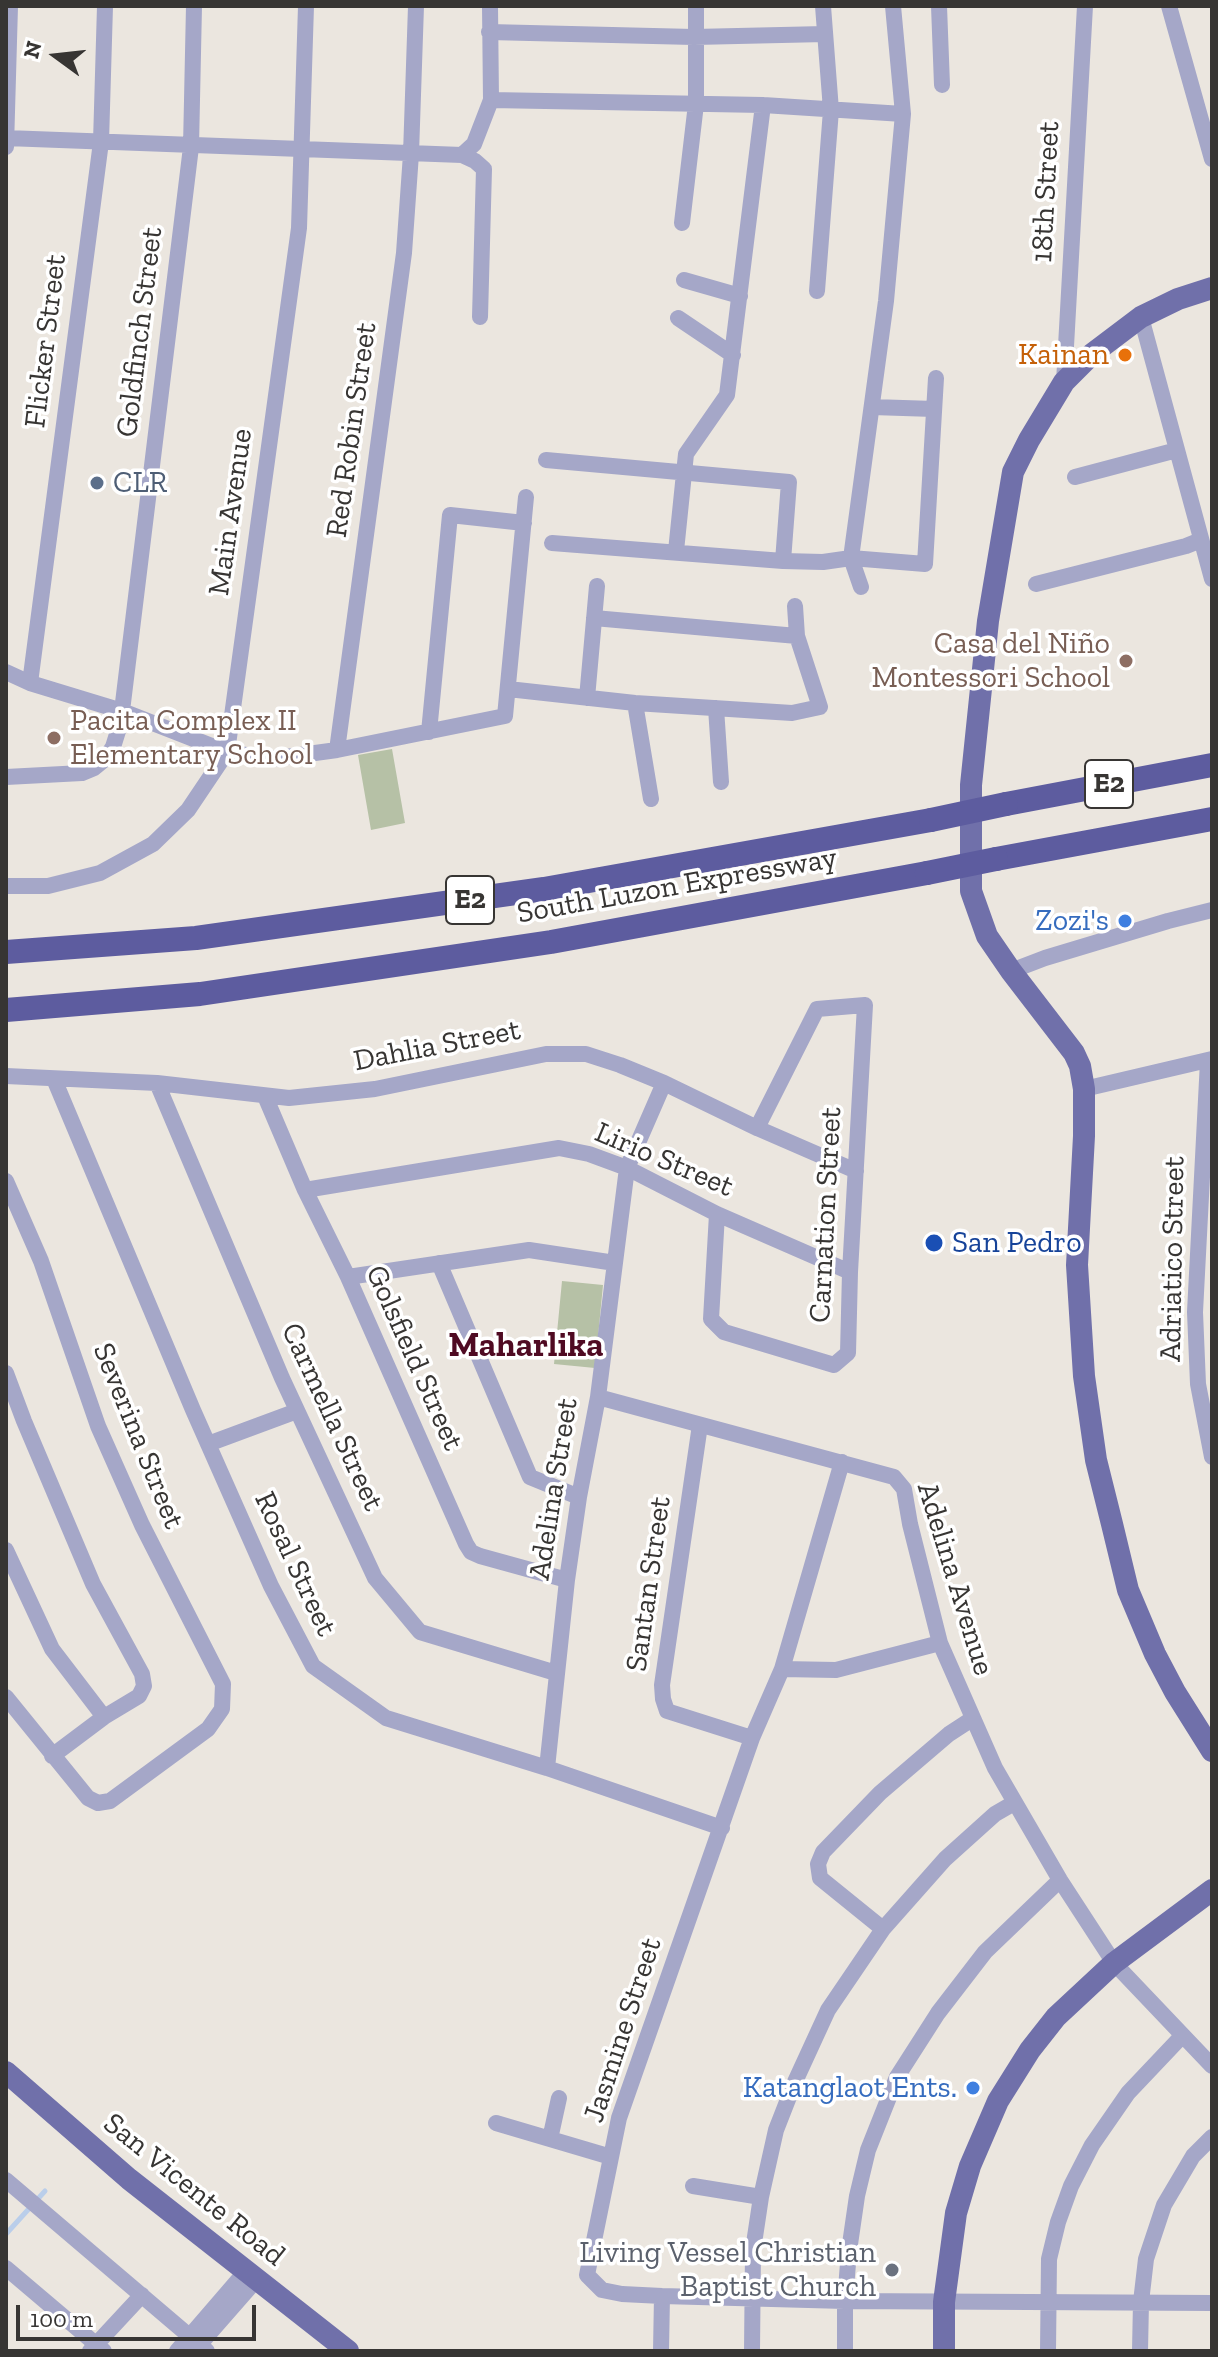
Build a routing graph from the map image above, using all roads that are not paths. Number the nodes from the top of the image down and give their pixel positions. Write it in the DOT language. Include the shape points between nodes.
graph roads {
  1 [pos="10,6"];
  2 [pos="105,6"];
  3 [pos="194,6"];
  4 [pos="306,6"];
  5 [pos="416,6"];
  6 [pos="490,6"];
  7 [pos="696,6"];
  8 [pos="823,6"];
  9 [pos="893,6"];
  10 [pos="939,6"];
  11 [pos="1085,6"];
  12 [pos="1169,6"];
  13 [pos="489,32"];
  14 [pos="825,34"];
  15 [pos="694,37"];
  16 [pos="8,45"];
  17 [pos="942,85"];
  18 [pos="491,100"];
  19 [pos="696,104"];
  20 [pos="763,105"];
  21 [pos="831,110"];
  22 [pos="903,114"];
  23 [pos="6,138"];
  24 [pos="101,142"];
  25 [pos="191,147"];
  26 [pos="6,149"];
  27 [pos="302,151"];
  28 [pos="411,154"];
  29 [pos="462,155"];
  30 [pos="1212,159"];
  31 [pos="682,223"];
  32 [pos="684,280"];
  33 [pos="1212,288"];
  34 [pos="817,291"];
  35 [pos="740,296"];
  36 [pos="480,317"];
  37 [pos="1141,317"];
  38 [pos="678,318"];
  39 [pos="733,355"];
  40 [pos="936,378"];
  41 [pos="1064,382"];
  42 [pos="872,407"];
  43 [pos="934,409"];
  44 [pos="1177,450"];
  45 [pos="546,460"];
  46 [pos="683,471"];
  47 [pos="1075,477"];
  48 [pos="526,497"];
  49 [pos="524,523"];
  50 [pos="1201,540"];
  51 [pos="552,543"];
  52 [pos="676,551"];
  53 [pos="851,558"];
  54 [pos="783,561"];
  55 [pos="1212,579"];
  56 [pos="1036,584"];
  57 [pos="597,586"];
  58 [pos="861,587"];
  59 [pos="795,606"];
  60 [pos="594,618"];
  61 [pos="797,636"];
  62 [pos="6,672"];
  63 [pos="30,683"];
  64 [pos="508,689"];
  65 [pos="587,698"];
  66 [pos="635,703"];
  67 [pos="716,708"];
  68 [pos="122,711"];
  69 [pos="429,732"];
  70 [pos="337,750"];
  71 [pos="227,752"];
  72 [pos="1212,765"];
  73 [pos="6,777"];
  74 [pos="721,782"];
  75 [pos="651,799"];
  76 [pos="1212,819"];
  77 [pos="6,886"];
  78 [pos="1212,910"];
  79 [pos="6,952"];
  80 [pos="1011,971"];
  81 [pos="6,1010"];
  82 [pos="1210,1060"];
  83 [pos="6,1076"];
  84 [pos="54,1079"];
  85 [pos="157,1083"];
  86 [pos="664,1083"];
  87 [pos="1084,1089"];
  88 [pos="265,1096"];
  89 [pos="757,1128"];
  90 [pos="627,1168"];
  91 [pos="856,1171"];
  92 [pos="6,1181"];
  93 [pos="305,1190"];
  94 [pos="717,1214"];
  95 [pos="439,1263"];
  96 [pos="615,1263"];
  97 [pos="850,1272"];
  98 [pos="348,1277"];
  99 [pos="6,1373"];
  100 [pos="598,1397"];
  101 [pos="297,1411"];
  102 [pos="700,1425"];
  103 [pos="208,1444"];
  104 [pos="1212,1457"];
  105 [pos="842,1462"];
  106 [pos="579,1497"];
  107 [pos="6,1550"];
  108 [pos="567,1580"];
  109 [pos="940,1643"];
  110 [pos="782,1669"];
  111 [pos="556,1673"];
  112 [pos="6,1697"];
  113 [pos="104,1717"];
  114 [pos="972,1719"];
  115 [pos="752,1738"];
  116 [pos="1212,1751"];
  117 [pos="52,1756"];
  118 [pos="547,1768"];
  119 [pos="1014,1803"];
  120 [pos="722,1828"];
  121 [pos="1060,1880"];
  122 [pos="1212,1890"];
  123 [pos="883,1929"];
  124 [pos="1114,1963"];
  125 [pos="1182,2036"];
  126 [pos="1212,2066"];
  127 [pos="6,2072"];
  128 [pos="559,2098"];
  129 [pos="496,2123"];
  130 [pos="1212,2137"];
  131 [pos="550,2139"];
  132 [pos="611,2157"];
  133 [pos="6,2180"];
  134 [pos="693,2186"];
  135 [pos="761,2197"];
  136 [pos="6,2268"];
  137 [pos="251,2275"];
  138 [pos="142,2295"];
  139 [pos="662,2296"];
  140 [pos="752,2299"];
  141 [pos="845,2301"];
  142 [pos="944,2302"];
  143 [pos="1048,2302"];
  144 [pos="1141,2302"];
  145 [pos="1212,2303"];
  146 [pos="198,2346"];
  147 [pos="96,2349"];
  148 [pos="177,2351"];
  149 [pos="348,2351"];
  150 [pos="661,2351"];
  151 [pos="752,2351"];
  152 [pos="845,2351"];
  153 [pos="944,2351"];
  154 [pos="1048,2351"];
  155 [pos="1140,2351"];
  1 -- 16 [label="street"];
  2 -- 24 [label="street, Flicker Street"];
  3 -- 25 [label="street, Goldfinch Street"];
  4 -- 27 [label="street, Main Avenue"];
  5 -- 28 [label="street, Red Robin Street"];
  6 -- 13 [label="street"];
  7 -- 15 [label="street"];
  8 -- 14 [label="street"];
  9 -- 22 [label="street"];
  10 -- 17 [label="street"];
  11 -- 41 [label="street, 18th Street"];
  12 -- 30 [label="street"];
  13 -- 15 [label="street"];
  13 -- 18 [label="street"];
  14 -- 15 [label="street"];
  14 -- 21 [label="street"];
  15 -- 19 [label="street"];
  16 -- 23 [label="street"];
  18 -- 19 [label="street"];
  18 -- 29 [label="street" via="474,144"];
  19 -- 20 [label="street"];
  19 -- 31 [label="street"];
  20 -- 21 [label="street"];
  20 -- 35 [label="street"];
  21 -- 22 [label="street"];
  21 -- 34 [label="street"];
  22 -- 42 [label="street"];
  23 -- 24 [label="street"];
  23 -- 26 [label="street"];
  24 -- 25 [label="street"];
  24 -- 63 [label="street, Flicker Street"];
  25 -- 27 [label="street"];
  25 -- 68 [label="street, Goldfinch Street"];
  27 -- 28 [label="street"];
  27 -- 71 [label="street, Main Avenue" via="299,228"];
  28 -- 29 [label="street"];
  28 -- 70 [label="street, Red Robin Street" via="404,253"];
  29 -- 36 [label="street" via="484,169"];
  32 -- 35 [label="street"];
  33 -- 37 [label="main road"];
  35 -- 39 [label="street"];
  37 -- 41 [label="main road"];
  37 -- 44 [label="street"];
  38 -- 39 [label="street"];
  39 -- 46 [label="street" via="727,395 686,454"];
  40 -- 43 [label="street"];
  41 -- 80 [label="main road" via="1013,472 988,621 971,785 971,891 987,936"];
  42 -- 43 [label="street"];
  42 -- 53 [label="street"];
  43 -- 53 [label="street" via="925,564"];
  44 -- 47 [label="street"];
  44 -- 50 [label="street"];
  45 -- 46 [label="street"];
  46 -- 52 [label="street"];
  46 -- 54 [label="street" via="789,482"];
  48 -- 49 [label="street"];
  49 -- 64 [label="street"];
  49 -- 69 [label="street" via="450,515"];
  50 -- 55 [label="street"];
  50 -- 56 [label="street"];
  51 -- 52 [label="street"];
  52 -- 54 [label="street"];
  53 -- 54 [label="street"];
  53 -- 58 [label="street"];
  57 -- 60 [label="street"];
  59 -- 61 [label="street"];
  60 -- 61 [label="street"];
  60 -- 65 [label="street"];
  61 -- 67 [label="street" via="820,707 792,713"];
  62 -- 63 [label="street"];
  63 -- 68 [label="street"];
  64 -- 65 [label="street"];
  64 -- 69 [label="street" via="505,716"];
  65 -- 66 [label="street"];
  66 -- 67 [label="street"];
  66 -- 75 [label="street"];
  67 -- 74 [label="street"];
  68 -- 71 [label="street"];
  68 -- 73 [label="street, Goldfinch Street" via="113,747 94,768"];
  69 -- 70 [label="street"];
  70 -- 71 [label="street" via="271,759"];
  71 -- 77 [label="street, Main Avenue" via="188,810 153,844 100,873 48,886"];
  72 -- 79 [label="highway, South Luzon Expressway / E2, bridge" via="544,889 196,938"];
  76 -- 81 [label="highway, South Luzon Expressway / E2, bridge" via="551,942 200,994"];
  78 -- 80 [label="street"];
  80 -- 87 [label="main road" via="1074,1053"];
  82 -- 87 [label="street"];
  82 -- 104 [label="street, Adriatico Street" via="1195,1312 1198,1384"];
  83 -- 84 [label="street, Dahlia Street"];
  84 -- 85 [label="street, Dahlia Street"];
  84 -- 103 [label="street, Rosal Street"];
  85 -- 88 [label="street, Dahlia Street"];
  85 -- 101 [label="street, Carmella Street"];
  86 -- 88 [label="street, Dahlia Street" via="586,1054 546,1054 375,1089"];
  86 -- 89 [label="street, Dahlia Street"];
  86 -- 90 [label="street, Adelina Street"];
  87 -- 116 [label="main road" via="1077,1265 1096,1460 1128,1590 1155,1654"];
  88 -- 93 [label="street, Golsfield Street"];
  89 -- 91 [label="street, Dahlia Street"];
  89 -- 91 [label="street, Carnation Street" via="817,1009 865,1005"];
  90 -- 93 [label="street, Lirio Street" via="559,1148"];
  90 -- 94 [label="street, Lirio Street"];
  90 -- 96 [label="street, Adelina Street"];
  91 -- 97 [label="street, Carnation Street"];
  92 -- 117 [label="street, Severina Street" via="41,1261 98,1426 223,1684 222,1709 208,1729 110,1801 88,1798"];
  93 -- 98 [label="street, Golsfield Street"];
  94 -- 97 [label="street, Lirio Street"];
  94 -- 97 [label="street, Carnation Street" via="711,1319 724,1332 834,1365 848,1353"];
  95 -- 96 [label="street" via="529,1250"];
  95 -- 98 [label="street"];
  95 -- 106 [label="street" via="530,1477"];
  96 -- 100 [label="street, Adelina Street"];
  98 -- 108 [label="street, Golsfield Street" via="471,1552"];
  99 -- 113 [label="street" via="93,1584 142,1674 139,1696"];
  100 -- 102 [label="street, Adelina Avenue"];
  100 -- 106 [label="street, Adelina Street"];
  101 -- 103 [label="street"];
  101 -- 111 [label="street, Carmella Street" via="375,1578 420,1632"];
  102 -- 105 [label="street, Adelina Avenue"];
  102 -- 115 [label="street, Santan Street" via="663,1699 667,1711"];
  103 -- 118 [label="street, Rosal Street" via="313,1666 386,1718"];
  105 -- 109 [label="street, Adelina Avenue" via="894,1477 904,1489"];
  105 -- 110 [label="street, Jasmine Street"];
  106 -- 108 [label="street, Adelina Street"];
  107 -- 113 [label="street" via="52,1649"];
  108 -- 111 [label="street, Adelina Street"];
  109 -- 110 [label="street" via="836,1670"];
  109 -- 114 [label="street, Adelina Avenue"];
  110 -- 115 [label="street, Jasmine Street"];
  111 -- 118 [label="street, Adelina Street"];
  112 -- 117 [label="street"];
  113 -- 117 [label="street"];
  114 -- 119 [label="street, Adelina Avenue"];
  114 -- 123 [label="street" via="880,1793 823,1852 820,1878"];
  115 -- 120 [label="street, Jasmine Street"];
  118 -- 120 [label="street, Rosal Street"];
  119 -- 121 [label="street, Adelina Avenue"];
  119 -- 123 [label="street" via="945,1859"];
  120 -- 132 [label="street, Jasmine Street" via="619,2118"];
  121 -- 124 [label="street, Adelina Avenue"];
  121 -- 141 [label="street" via="985,1952 897,2077 868,2150 857,2196"];
  122 -- 124 [label="main road"];
  123 -- 135 [label="street" via="828,2010 794,2084 776,2130"];
  124 -- 125 [label="street, Adelina Avenue"];
  124 -- 142 [label="main road" via="1056,2017 998,2101 956,2213"];
  125 -- 126 [label="street, Adelina Avenue"];
  125 -- 143 [label="street" via="1128,2093 1071,2186 1049,2259"];
  127 -- 137 [label="main road, San Vicente Road"];
  128 -- 131 [label="street"];
  129 -- 131 [label="street"];
  130 -- 144 [label="street" via="1193,2156 1164,2205 1146,2259"];
  131 -- 132 [label="street"];
  132 -- 139 [label="street, Jasmine Street" via="587,2275 602,2290"];
  133 -- 138 [label="street"];
  134 -- 135 [label="street"];
  135 -- 140 [label="street"];
  136 -- 147 [label="street"];
  137 -- 146 [label="street"];
  137 -- 149 [label="main road, San Vicente Road"];
  138 -- 146 [label="street"];
  138 -- 147 [label="street"];
  139 -- 140 [label="street, Jasmine Street"];
  139 -- 150 [label="street"];
  140 -- 141 [label="street, Jasmine Street"];
  140 -- 151 [label="street"];
  141 -- 142 [label="street, Jasmine Street"];
  141 -- 152 [label="street"];
  142 -- 143 [label="street, Jasmine Street"];
  142 -- 153 [label="main road"];
  143 -- 144 [label="street, Jasmine Street"];
  143 -- 154 [label="street"];
  144 -- 145 [label="street, Jasmine Street"];
  144 -- 155 [label="street"];
  146 -- 148 [label="street"];
}
